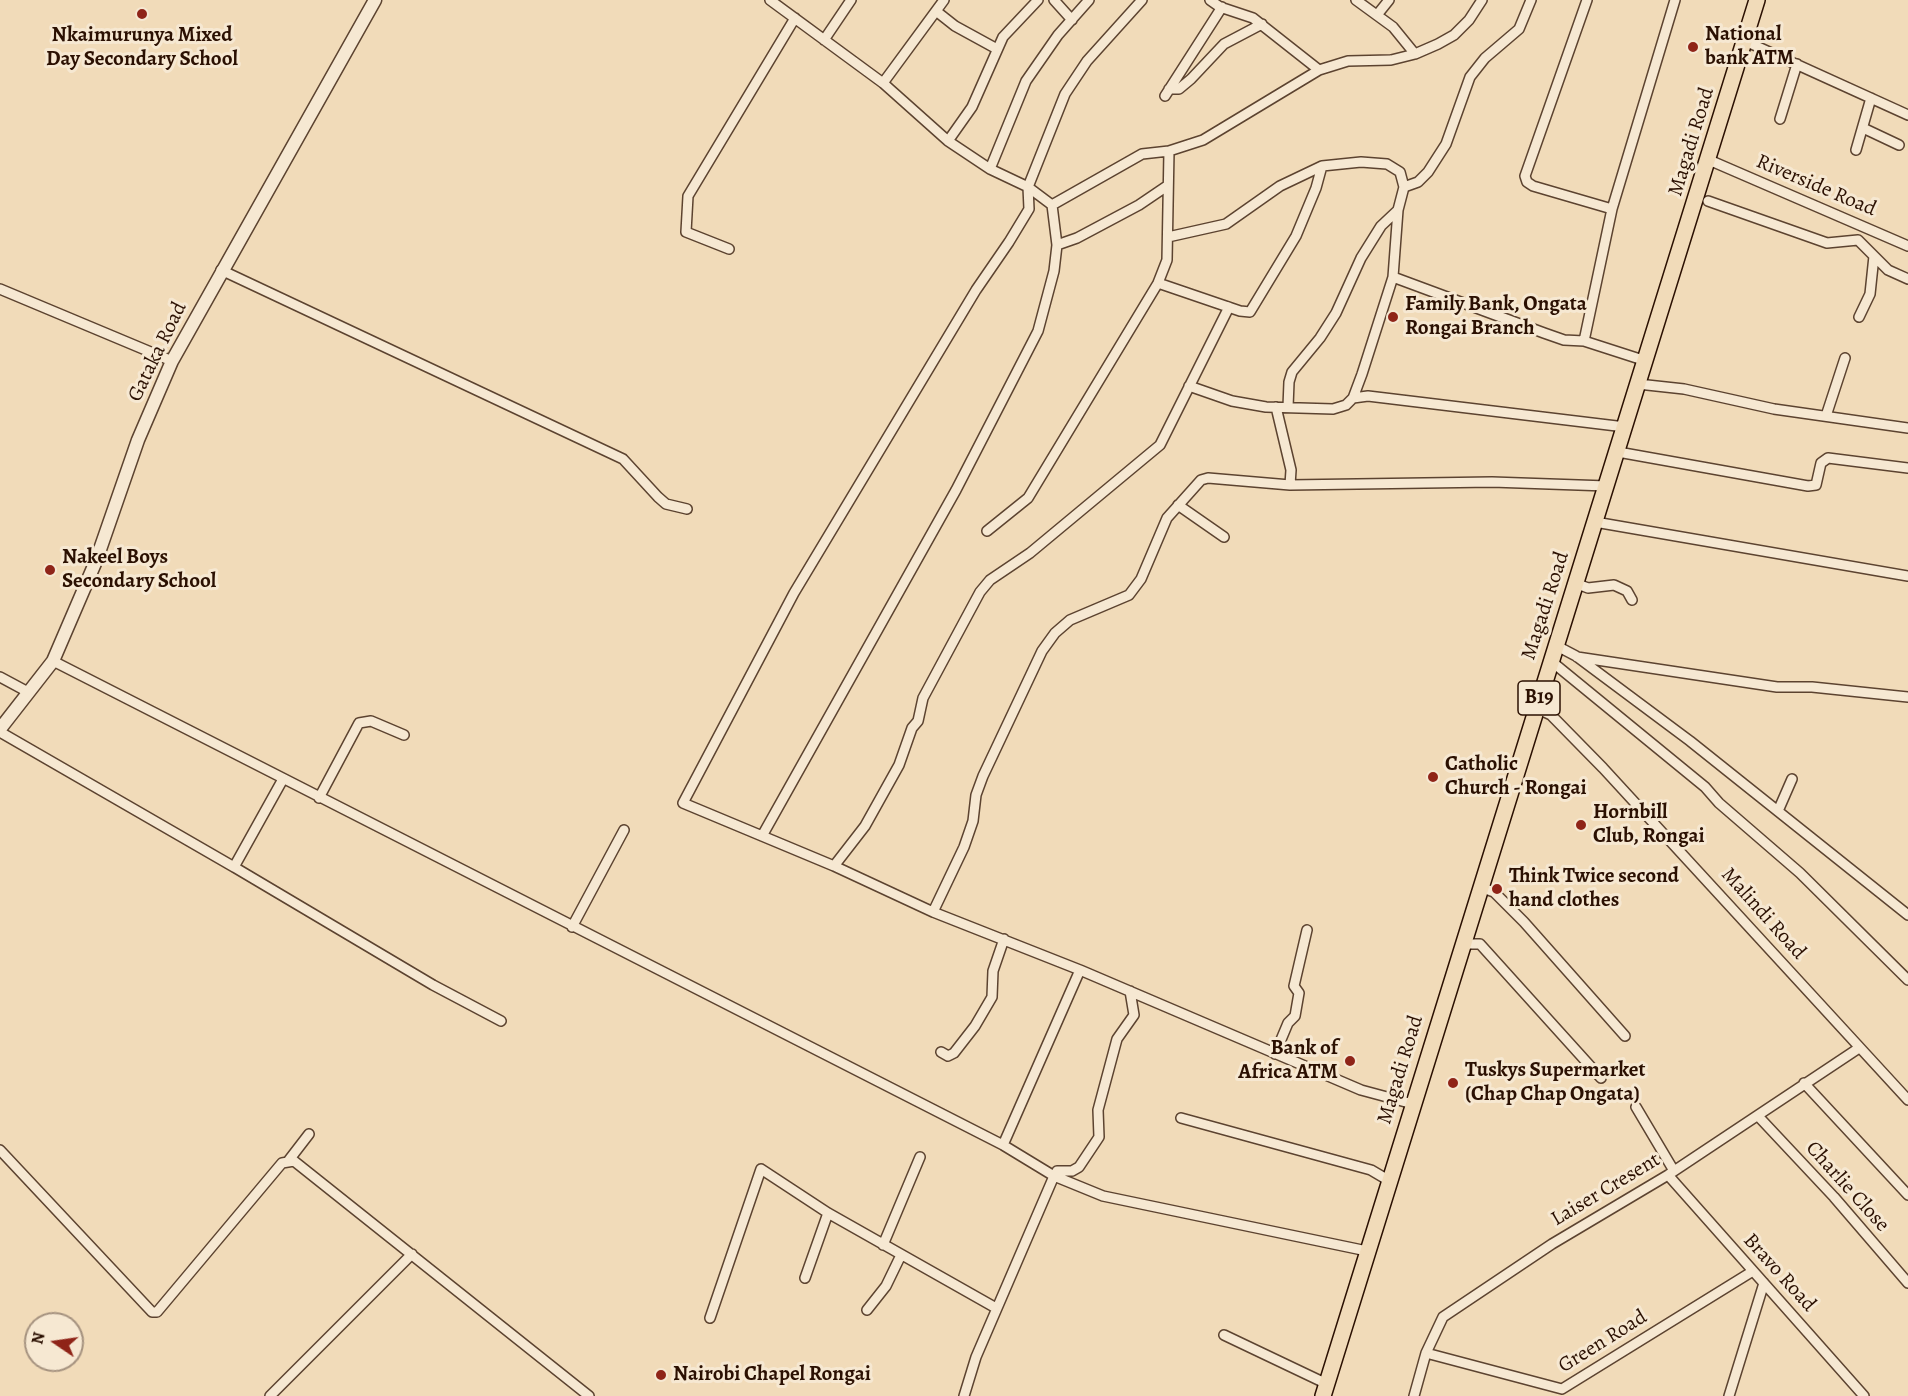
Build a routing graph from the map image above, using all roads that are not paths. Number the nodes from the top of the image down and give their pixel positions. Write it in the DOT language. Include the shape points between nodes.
graph roads {
  1 [pos="375,0"];
  2 [pos="770,0"];
  3 [pos="790,0"];
  4 [pos="851,0"];
  5 [pos="944,0"];
  6 [pos="1038,0"];
  7 [pos="1054,0"];
  8 [pos="1089,0"];
  9 [pos="1142,0"];
  10 [pos="1210,0"];
  11 [pos="1356,0"];
  12 [pos="1389,0"];
  13 [pos="1482,0"];
  14 [pos="1531,0"];
  15 [pos="1587,0"];
  16 [pos="1675,0"];
  17 [pos="1757,0"];
  18 [pos="1222,7"];
  19 [pos="784,10"];
  20 [pos="936,11"];
  21 [pos="1377,15"];
  22 [pos="795,18"];
  23 [pos="1072,20"];
  24 [pos="1262,24"];
  25 [pos="824,40"];
  26 [pos="1745,41"];
  27 [pos="997,50"];
  28 [pos="1415,54"];
  29 [pos="1797,64"];
  30 [pos="1319,70"];
  31 [pos="883,83"];
  32 [pos="1871,98"];
  33 [pos="1908,115"];
  34 [pos="1780,119"];
  35 [pos="1863,128"];
  36 [pos="948,141"];
  37 [pos="1899,145"];
  38 [pos="1856,150"];
  39 [pos="1169,151"];
  40 [pos="1709,160"];
  41 [pos="1322,166"];
  42 [pos="990,169"];
  43 [pos="1167,186"];
  44 [pos="1028,187"];
  45 [pos="1404,187"];
  46 [pos="1708,201"];
  47 [pos="1052,205"];
  48 [pos="1612,209"];
  49 [pos="1398,210"];
  50 [pos="1168,237"];
  51 [pos="1057,245"];
  52 [pos="1908,246"];
  53 [pos="729,249"];
  54 [pos="1874,256"];
  55 [pos="221,270"];
  56 [pos="1393,276"];
  57 [pos="1908,279"];
  58 [pos="1158,284"];
  59 [pos="0,290"];
  60 [pos="1228,307"];
  61 [pos="1859,317"];
  62 [pos="1584,340"];
  63 [pos="1845,358"];
  64 [pos="172,361"];
  65 [pos="1646,361"];
  66 [pos="1638,384"];
  67 [pos="1190,386"];
  68 [pos="1353,398"];
  69 [pos="1276,407"];
  70 [pos="1288,407"];
  71 [pos="1826,416"];
  72 [pos="1625,427"];
  73 [pos="1908,428"];
  74 [pos="1618,452"];
  75 [pos="1908,468"];
  76 [pos="1290,485"];
  77 [pos="1607,486"];
  78 [pos="1178,505"];
  79 [pos="687,509"];
  80 [pos="1595,522"];
  81 [pos="987,531"];
  82 [pos="1224,537"];
  83 [pos="1908,576"];
  84 [pos="1575,584"];
  85 [pos="1632,600"];
  86 [pos="1557,646"];
  87 [pos="1576,656"];
  88 [pos="53,661"];
  89 [pos="1551,661"];
  90 [pos="0,677"];
  91 [pos="28,692"];
  92 [pos="1908,697"];
  93 [pos="1536,708"];
  94 [pos="0,730"];
  95 [pos="404,735"];
  96 [pos="283,779"];
  97 [pos="1792,779"];
  98 [pos="319,798"];
  99 [pos="1778,811"];
  100 [pos="624,830"];
  101 [pos="762,836"];
  102 [pos="834,866"];
  103 [pos="234,867"];
  104 [pos="1479,886"];
  105 [pos="933,912"];
  106 [pos="1908,915"];
  107 [pos="572,927"];
  108 [pos="1307,930"];
  109 [pos="1004,939"];
  110 [pos="1462,944"];
  111 [pos="1080,970"];
  112 [pos="1908,980"];
  113 [pos="1130,991"];
  114 [pos="501,1021"];
  115 [pos="1625,1036"];
  116 [pos="1858,1048"];
  117 [pos="941,1052"];
  118 [pos="1275,1054"];
  119 [pos="1601,1078"];
  120 [pos="1804,1083"];
  121 [pos="1908,1100"];
  122 [pos="1413,1104"];
  123 [pos="1636,1107"];
  124 [pos="1758,1116"];
  125 [pos="1181,1118"];
  126 [pos="309,1134"];
  127 [pos="1003,1145"];
  128 [pos="0,1150"];
  129 [pos="920,1158"];
  130 [pos="289,1160"];
  131 [pos="1056,1173"];
  132 [pos="1671,1173"];
  133 [pos="1389,1180"];
  134 [pos="1908,1195"];
  135 [pos="828,1213"];
  136 [pos="883,1245"];
  137 [pos="1367,1251"];
  138 [pos="412,1254"];
  139 [pos="901,1255"];
  140 [pos="1753,1271"];
  141 [pos="805,1278"];
  142 [pos="1764,1283"];
  143 [pos="1908,1283"];
  144 [pos="996,1308"];
  145 [pos="867,1310"];
  146 [pos="710,1318"];
  147 [pos="1224,1335"];
  148 [pos="1426,1353"];
  149 [pos="1325,1390"];
  150 [pos="270,1396"];
  151 [pos="589,1396"];
  152 [pos="964,1396"];
  153 [pos="1414,1396"];
  154 [pos="1729,1396"];
  155 [pos="1864,1396"];
  1 -- 55 [label="street, Gataka Road"];
  2 -- 19 [label="street"];
  3 -- 19 [label="street"];
  4 -- 25 [label="street"];
  5 -- 20 [label="street"];
  6 -- 27 [label="street" via="1018,19"];
  7 -- 23 [label="street"];
  8 -- 23 [label="street"];
  9 -- 44 [label="street" via="1065,94"];
  10 -- 18 [label="street"];
  11 -- 21 [label="street"];
  12 -- 21 [label="street"];
  13 -- 28 [label="street" via="1454,35"];
  14 -- 45 [label="street" via="1519,29 1485,58 1470,77 1446,144 1428,172 1418,182"];
  15 -- 48 [label="street" via="1525,176 1533,186"];
  16 -- 48 [label="street"];
  17 -- 26 [label="highway, Magadi Road / B19"];
  18 -- 24 [label="street"];
  18 -- 24 [label="street" via="1167,92 1179,89 1191,79 1224,44"];
  19 -- 22 [label="street"];
  20 -- 27 [label="street"];
  20 -- 31 [label="street"];
  21 -- 28 [label="street" via="1393,27"];
  22 -- 25 [label="street"];
  22 -- 53 [label="street" via="688,196 686,232"];
  23 -- 42 [label="street" via="1026,81"];
  24 -- 30 [label="street"];
  25 -- 31 [label="street"];
  26 -- 29 [label="street"];
  26 -- 40 [label="highway, Magadi Road / B19"];
  27 -- 36 [label="street" via="972,107"];
  28 -- 30 [label="street" via="1391,60 1348,61"];
  29 -- 32 [label="street"];
  29 -- 34 [label="street"];
  30 -- 39 [label="street" via="1230,126"];
  31 -- 36 [label="street"];
  32 -- 33 [label="street"];
  32 -- 35 [label="street"];
  35 -- 37 [label="street"];
  35 -- 38 [label="street"];
  36 -- 42 [label="street"];
  39 -- 43 [label="street"];
  39 -- 47 [label="street" via="1142,154"];
  40 -- 52 [label="street, Riverside Road"];
  40 -- 65 [label="highway, Magadi Road / B19"];
  41 -- 45 [label="street" via="1387,164 1400,172"];
  41 -- 50 [label="street" via="1281,186 1226,224"];
  41 -- 60 [label="street" via="1296,236 1255,307 1250,312"];
  42 -- 44 [label="street"];
  43 -- 50 [label="street"];
  43 -- 51 [label="street" via="1139,205"];
  44 -- 47 [label="street"];
  44 -- 101 [label="street" via="1029,209 794,593 683,803"];
  45 -- 49 [label="street"];
  46 -- 54 [label="street" via="1827,243 1858,240"];
  47 -- 51 [label="street"];
  48 -- 62 [label="street"];
  49 -- 56 [label="street"];
  49 -- 70 [label="street" via="1381,226 1336,313 1292,372"];
  50 -- 58 [label="street" via="1167,260"];
  51 -- 101 [label="street" via="1038,332 957,490"];
  54 -- 57 [label="street" via="1887,270"];
  54 -- 61 [label="street" via="1870,294"];
  55 -- 64 [label="street, Gataka Road"];
  55 -- 79 [label="street" via="623,459 666,504"];
  56 -- 62 [label="street" via="1564,340"];
  56 -- 68 [label="street"];
  58 -- 60 [label="street"];
  58 -- 81 [label="street" via="1028,498"];
  59 -- 64 [label="street"];
  60 -- 67 [label="street"];
  62 -- 65 [label="street"];
  63 -- 71 [label="street"];
  64 -- 88 [label="street, Gataka Road" via="138,440 96,561"];
  65 -- 66 [label="highway, Magadi Road / B19"];
  66 -- 71 [label="street"];
  66 -- 72 [label="highway, Magadi Road / B19"];
  67 -- 69 [label="street" via="1232,401"];
  67 -- 102 [label="street" via="1160,445 1030,553 990,579 980,592 923,698 899,765 865,826"];
  68 -- 70 [label="street" via="1337,408"];
  68 -- 72 [label="street" via="1368,396"];
  69 -- 70 [label="street"];
  69 -- 76 [label="street" via="1291,470"];
  71 -- 73 [label="street"];
  72 -- 74 [label="highway, Magadi Road / B19"];
  74 -- 75 [label="street" via="1808,486 1816,485 1821,463 1828,458"];
  74 -- 77 [label="highway, Magadi Road / B19"];
  76 -- 77 [label="street" via="1492,482"];
  76 -- 78 [label="street" via="1208,478 1191,489"];
  77 -- 80 [label="highway, Magadi Road / B19"];
  78 -- 82 [label="street"];
  78 -- 105 [label="street" via="1167,519 1141,579 1129,596 1070,620 1042,651 983,776 964,847"];
  80 -- 83 [label="street"];
  80 -- 84 [label="highway, Magadi Road / B19"];
  84 -- 85 [label="street" via="1588,588 1614,585 1627,591"];
  84 -- 86 [label="highway, Magadi Road / B19"];
  86 -- 87 [label="street"];
  86 -- 89 [label="highway, Magadi Road / B19"];
  87 -- 92 [label="street" via="1777,687"];
  87 -- 99 [label="street"];
  88 -- 91 [label="street, Gataka Road"];
  88 -- 96 [label="street"];
  89 -- 93 [label="highway, Magadi Road / B19"];
  89 -- 112 [label="street" via="1705,787 1800,873"];
  90 -- 91 [label="street"];
  91 -- 94 [label="street, Gataka Road"];
  93 -- 104 [label="highway, Magadi Road / B19"];
  93 -- 116 [label="street, Malindi Road" via="1551,715 1611,776"];
  94 -- 103 [label="street"];
  95 -- 98 [label="street" via="371,721 359,723"];
  96 -- 98 [label="street"];
  96 -- 103 [label="street"];
  97 -- 99 [label="street"];
  98 -- 107 [label="street"];
  99 -- 106 [label="street"];
  100 -- 107 [label="street"];
  101 -- 102 [label="street"];
  102 -- 105 [label="street"];
  103 -- 114 [label="street"];
  104 -- 110 [label="highway, Magadi Road / B19"];
  104 -- 115 [label="street" via="1494,892 1517,915"];
  105 -- 109 [label="street"];
  107 -- 127 [label="street"];
  108 -- 118 [label="street" via="1294,986 1299,993 1295,1016"];
  109 -- 111 [label="street"];
  109 -- 117 [label="street" via="993,971 992,997 954,1053 948,1056"];
  110 -- 119 [label="street" via="1480,944"];
  110 -- 122 [label="highway, Magadi Road / B19"];
  111 -- 113 [label="street"];
  111 -- 127 [label="street"];
  113 -- 118 [label="street"];
  113 -- 131 [label="street" via="1134,1015 1117,1040 1098,1110 1099,1137 1079,1167"];
  116 -- 120 [label="street, Laiser Cresent"];
  116 -- 121 [label="street, Malindi Road"];
  118 -- 122 [label="street" via="1361,1090"];
  120 -- 124 [label="street, Laiser Cresent"];
  120 -- 134 [label="street"];
  122 -- 133 [label="highway, Magadi Road / B19"];
  123 -- 132 [label="street, Bravo Road"];
  124 -- 132 [label="street, Laiser Cresent"];
  124 -- 143 [label="street, Charlie Close"];
  125 -- 133 [label="street" via="1371,1170"];
  126 -- 130 [label="street"];
  127 -- 131 [label="street"];
  128 -- 130 [label="street" via="152,1312 157,1312 282,1163"];
  129 -- 136 [label="street"];
  130 -- 138 [label="street"];
  131 -- 137 [label="street" via="1103,1196"];
  131 -- 144 [label="street"];
  132 -- 140 [label="street, Bravo Road"];
  132 -- 148 [label="street, Laiser Cresent" via="1552,1244 1443,1317"];
  133 -- 137 [label="highway, Magadi Road / B19"];
  135 -- 136 [label="street"];
  135 -- 141 [label="street"];
  135 -- 146 [label="street" via="764,1169 759,1171"];
  136 -- 139 [label="street"];
  137 -- 149 [label="highway, Magadi Road / B19"];
  138 -- 150 [label="street"];
  138 -- 151 [label="street"];
  139 -- 144 [label="street"];
  139 -- 145 [label="street" via="886,1286"];
  140 -- 142 [label="street, Bravo Road"];
  140 -- 148 [label="street, Green Road" via="1562,1389"];
  142 -- 154 [label="street"];
  142 -- 155 [label="street, Bravo Road"];
  144 -- 152 [label="street"];
  147 -- 149 [label="street"];
  148 -- 153 [label="street, Laiser Cresent"];
}
